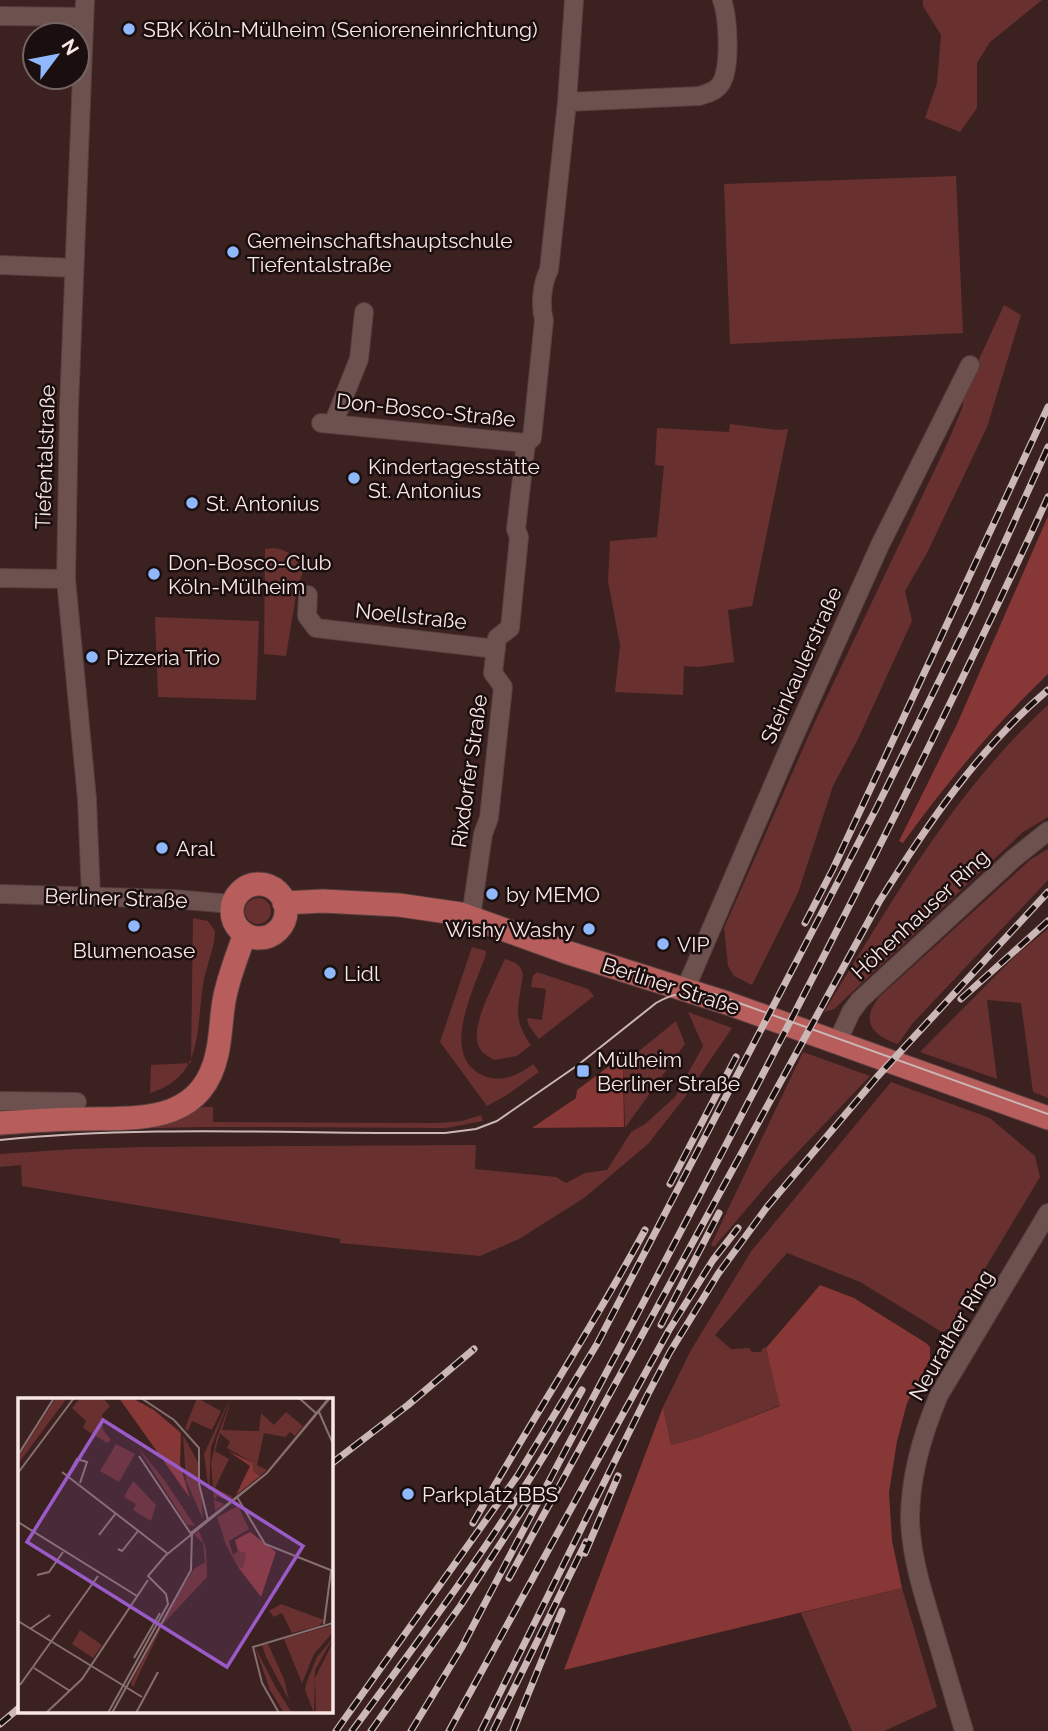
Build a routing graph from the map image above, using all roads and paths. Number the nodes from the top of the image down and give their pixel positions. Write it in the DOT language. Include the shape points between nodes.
graph roads {
  1 [pos="574,0"];
  2 [pos="722,0"];
  3 [pos="85,9"];
  4 [pos="3,11"];
  5 [pos="567,102"];
  6 [pos="0,265"];
  7 [pos="74,268"];
  8 [pos="364,312"];
  9 [pos="970,365"];
  10 [pos="526,443"];
  11 [pos="0,578"];
  12 [pos="66,579"];
  13 [pos="308,595"];
  14 [pos="496,649"];
  15 [pos="1048,831"];
  16 [pos="0,894"];
  17 [pos="91,896"];
  18 [pos="284,903"];
  19 [pos="232,904"];
  20 [pos="471,917"];
  21 [pos="245,934"];
  22 [pos="685,990"];
  23 [pos="837,1042"];
  24 [pos="0,1101"];
  25 [pos="77,1102"];
  26 [pos="1045,1121"];
  27 [pos="0,1123"];
  28 [pos="1048,1213"];
  29 [pos="964,1731"];
  1 -- 5 [label="street"];
  2 -- 5 [label="street" via="726,65 723,81 712,91 699,96"];
  3 -- 4 [label="street, Tiefentalstraße"];
  3 -- 7 [label="street, Tiefentalstraße"];
  5 -- 10 [label="street" via="544,289 532,438"];
  6 -- 7 [label="street"];
  7 -- 12 [label="street, Tiefentalstraße"];
  8 -- 10 [label="street, Don-Bosco-Straße" via="359,359 327,424"];
  9 -- 22 [label="street, Steinkaulerstraße" via="874,558"];
  10 -- 14 [label="street" via="510,628 497,638"];
  11 -- 12 [label="street"];
  12 -- 17 [label="street, Tiefentalstraße" via="87,799"];
  13 -- 14 [label="street, Noellstraße" via="310,623 323,630"];
  14 -- 20 [label="street, Rixdorfer Straße" via="493,673 503,687 489,818"];
  15 -- 23 [label="street, Höhenhauser Ring" via="860,1000"];
  16 -- 17 [label="street, Berliner Straße"];
  17 -- 19 [label="street, Berliner Straße"];
  18 -- 19 [label="main road" via="273,888 256,884 239,892"];
  18 -- 20 [label="main road, Berliner Straße" via="399,905"];
  18 -- 21 [label="main road" via="284,919 275,932 260,938"];
  19 -- 21 [label="main road" via="233,921"];
  20 -- 22 [label="main road, Berliner Straße"];
  21 -- 27 [label="main road" via="228,982 218,1053 202,1086 186,1103 149,1117"];
  22 -- 23 [label="main road, Berliner Straße"];
  23 -- 26 [label="main road, Berliner Straße"];
  24 -- 25 [label="street"];
  28 -- 29 [label="street, Neurather Ring" via="939,1395 912,1487 913,1552"];
}
